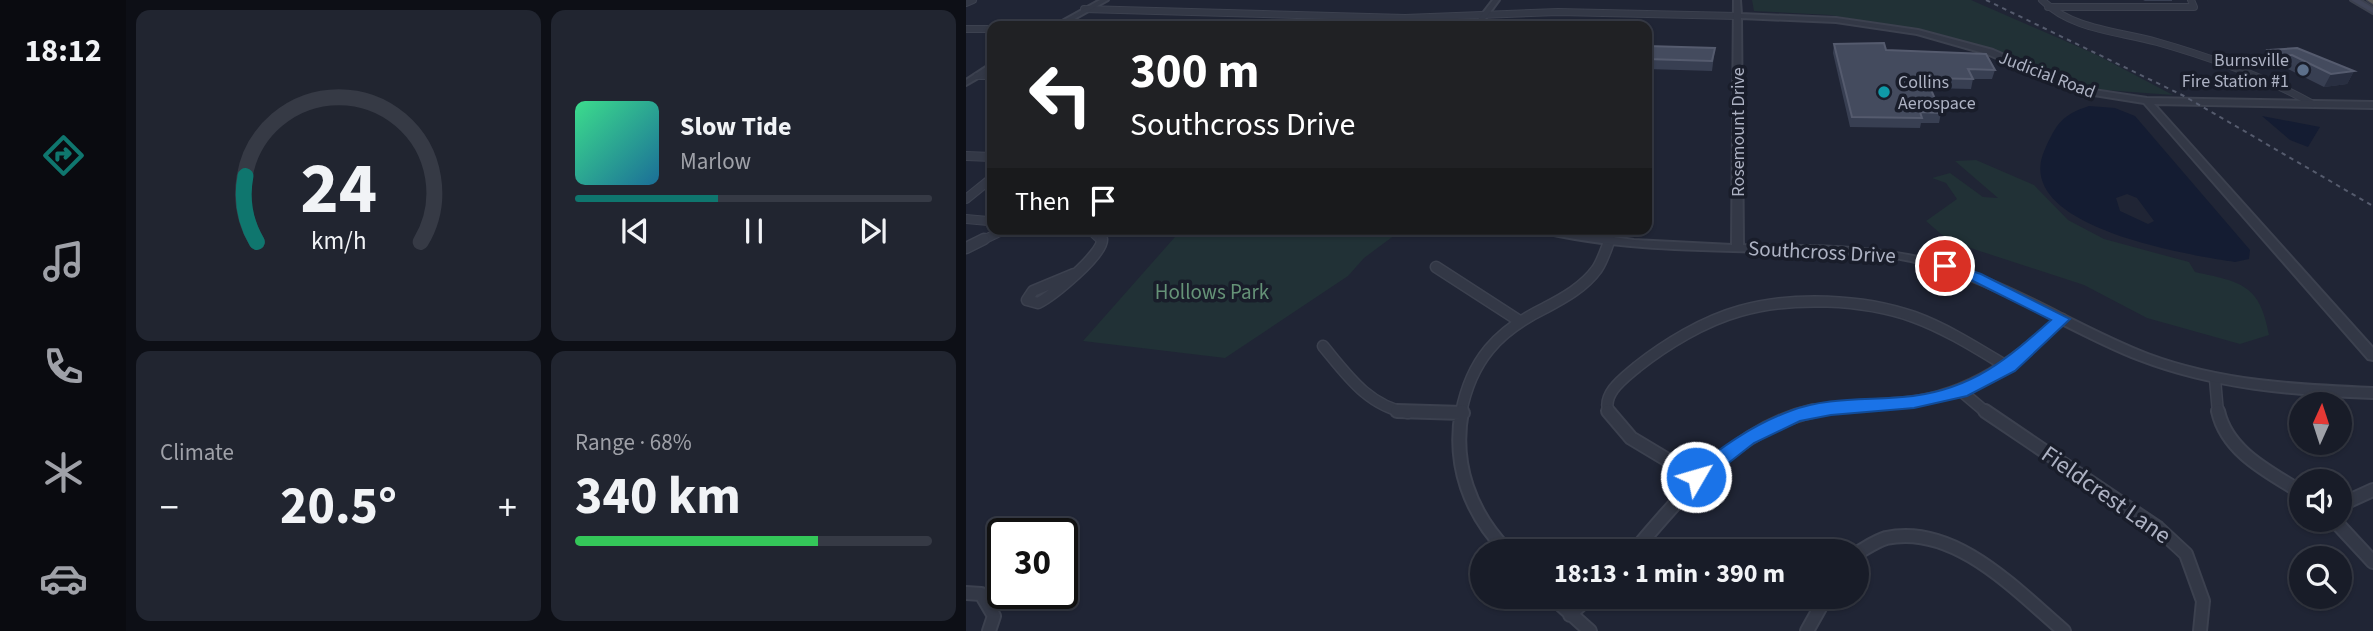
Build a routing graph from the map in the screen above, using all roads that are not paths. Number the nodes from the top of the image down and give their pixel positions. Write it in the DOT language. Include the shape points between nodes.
graph roads {
  1 [pos="973,0"];
  2 [pos="1095,0"];
  3 [pos="1104,0"];
  4 [pos="1486,0"];
  5 [pos="1496,0"];
  6 [pos="1730,0"];
  7 [pos="1737,0"];
  8 [pos="2042,0"];
  9 [pos="2191,0"];
  10 [pos="2355,0"];
  11 [pos="966,3"];
  12 [pos="2048,7"];
  13 [pos="1084,9"];
  14 [pos="2373,11"];
  15 [pos="1482,16"];
  16 [pos="1737,16"];
  17 [pos="1066,21"];
  18 [pos="1479,21"];
  19 [pos="966,29"];
  20 [pos="987,29"];
  21 [pos="987,69"];
  22 [pos="977,76"];
  23 [pos="987,76"];
  24 [pos="966,83"];
  25 [pos="2147,101"];
  26 [pos="2313,104"];
  27 [pos="2373,105"];
  28 [pos="966,156"];
  29 [pos="987,157"];
  30 [pos="987,182"];
  31 [pos="966,199"];
  32 [pos="966,219"];
  33 [pos="987,221"];
  34 [pos="992,235"];
  35 [pos="1098,235"];
  36 [pos="1582,235"];
  37 [pos="1610,239"];
  38 [pos="966,248"];
  39 [pos="1738,248"];
  40 [pos="1436,267"];
  41 [pos="1074,274"];
  42 [pos="2062,319"];
  43 [pos="1518,320"];
  44 [pos="1323,346"];
  45 [pos="2373,356"];
  46 [pos="2008,367"];
  47 [pos="2215,379"];
  48 [pos="1961,391"];
  49 [pos="2373,393"];
  50 [pos="1462,413"];
  51 [pos="1696,477"];
  52 [pos="2289,485"];
  53 [pos="2373,490"];
  54 [pos="2352,500"];
  55 [pos="2345,532"];
  56 [pos="1498,539"];
  57 [pos="1644,539"];
  58 [pos="1869,543"];
  59 [pos="2373,562"];
  60 [pos="966,593"];
  61 [pos="1564,609"];
  62 [pos="1576,609"];
  63 [pos="1819,609"];
  64 [pos="1570,615"];
  65 [pos="989,631"];
  66 [pos="1590,631"];
  67 [pos="1807,631"];
  68 [pos="2064,631"];
  69 [pos="2200,631"];
  1 -- 11 [label="street"];
  2 -- 13 [label="street"];
  3 -- 13 [label="street"];
  4 -- 15 [label="street" via="1478,12"];
  5 -- 15 [label="street"];
  6 -- 16 [label="street, Rosemount Drive"];
  7 -- 16 [label="street, Rosemount Drive"];
  8 -- 12 [label="street"];
  9 -- 12 [label="street" via="2194,7"];
  10 -- 14 [label="main road"];
  12 -- 26 [label="street" via="2074,22 2147,38 2271,81"];
  13 -- 15 [label="street"];
  13 -- 17 [label="street"];
  15 -- 16 [label="street" via="1558,12"];
  15 -- 18 [label="street"];
  16 -- 25 [label="street, Judicial Road" via="1836,20 1918,32 1990,52 2078,90"];
  16 -- 39 [label="street, Rosemount Drive"];
  19 -- 20 [label="street"];
  21 -- 22 [label="street"];
  22 -- 23 [label="street"];
  22 -- 24 [label="street"];
  25 -- 26 [label="street, Judicial Road"];
  25 -- 45 [label="street"];
  26 -- 27 [label="street, Judicial Road"];
  28 -- 29 [label="street"];
  30 -- 31 [label="street"];
  32 -- 33 [label="street"];
  34 -- 38 [label="street"];
  35 -- 41 [label="street" via="1103,244"];
  36 -- 37 [label="street, Southcross Drive"];
  37 -- 39 [label="street, Southcross Drive"];
  37 -- 43 [label="street" via="1588,281"];
  39 -- 42 [label="street, Southcross Drive" via="1861,251 1913,258 1976,277"];
  40 -- 43 [label="street"];
  42 -- 46 [label="street"];
  42 -- 47 [label="street, Southcross Drive" via="2141,356"];
  43 -- 50 [label="street" via="1495,338 1477,361"];
  44 -- 50 [label="street" via="1363,395 1380,407 1415,416"];
  46 -- 48 [label="street"];
  46 -- 51 [label="street" via="1949,332 1880,308 1839,304 1739,311 1628,372 1608,393 1606,407 1624,434"];
  47 -- 49 [label="street, Southcross Drive" via="2281,389"];
  47 -- 52 [label="street" via="2220,420 2233,443 2256,465"];
  48 -- 51 [label="street" via="1914,402 1796,415 1748,438"];
  48 -- 69 [label="street, Fieldcrest Lane" via="2158,527 2186,554 2203,601"];
  50 -- 56 [label="street" via="1460,460 1473,505"];
  51 -- 57 [label="street"];
  53 -- 54 [label="street"];
  55 -- 59 [label="street"];
  58 -- 68 [label="street" via="1902,534 1936,539 1967,554"];
  60 -- 65 [label="street" via="981,594 994,616"];
  61 -- 64 [label="street"];
  62 -- 64 [label="street"];
  63 -- 67 [label="street"];
  64 -- 66 [label="street"];
}
